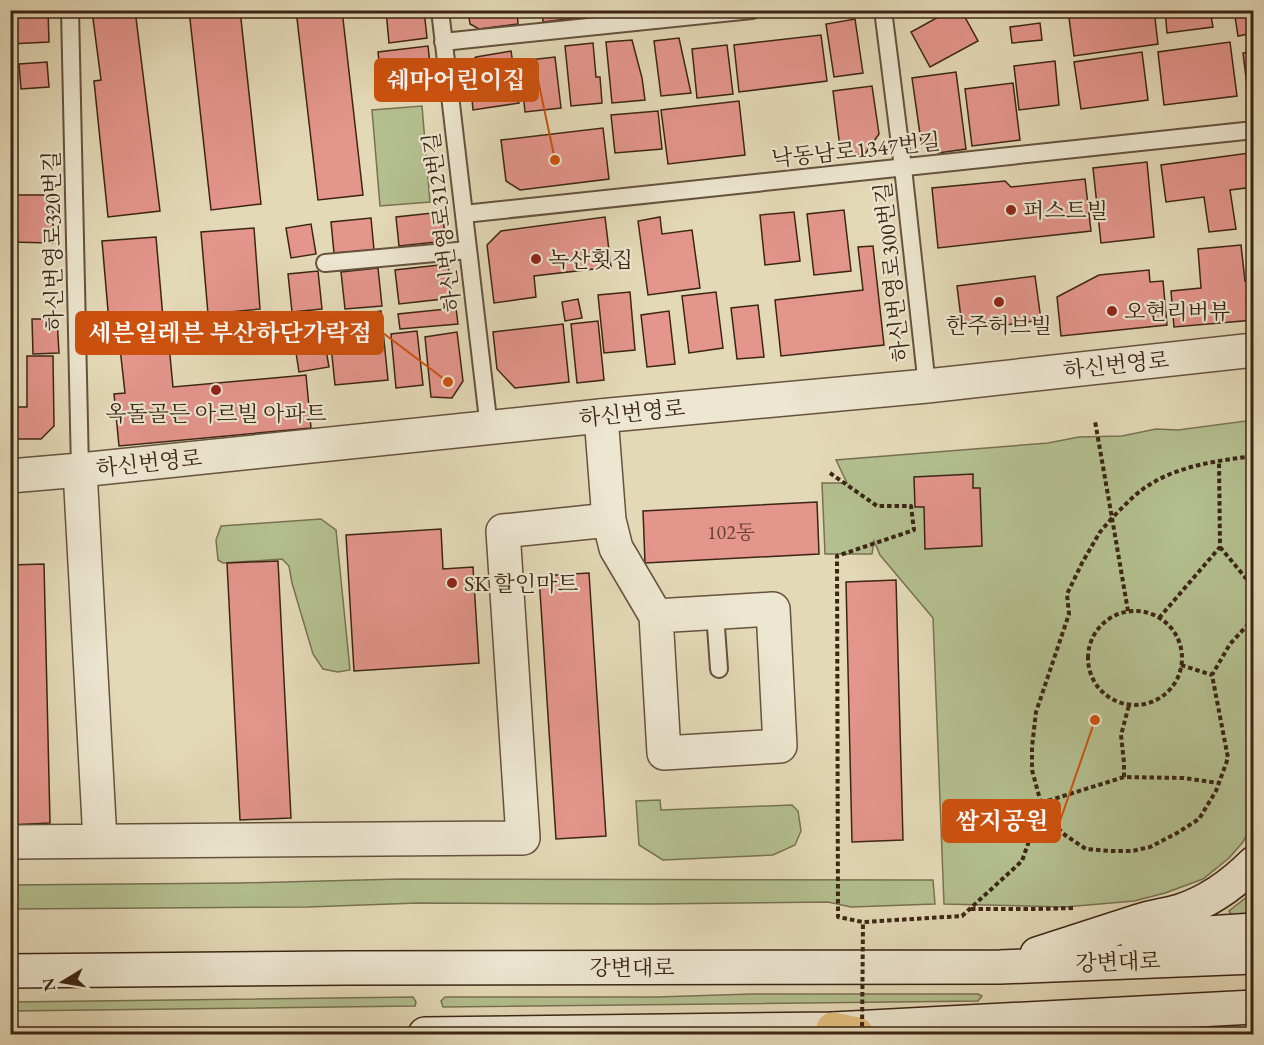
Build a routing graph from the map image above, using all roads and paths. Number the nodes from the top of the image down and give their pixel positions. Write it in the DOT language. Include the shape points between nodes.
graph roads {
  1 [pos="70,10"];
  2 [pos="440,10"];
  3 [pos="752,10"];
  4 [pos="883,10"];
  5 [pos="443,42"];
  6 [pos="1254,130"];
  7 [pos="903,168"];
  8 [pos="464,214"];
  9 [pos="468,250"];
  10 [pos="325,263"];
  11 [pos="1254,350"];
  12 [pos="927,386"];
  13 [pos="601,416"];
  14 [pos="1095,421"];
  15 [pos="489,428"];
  16 [pos="1254,456"];
  17 [pos="1219,461"];
  18 [pos="80,470"];
  19 [pos="831,473"];
  20 [pos="10,476"];
  21 [pos="1112,518"];
  22 [pos="609,519"];
  23 [pos="1220,547"];
  24 [pos="1254,588"];
  25 [pos="1128,611"];
  26 [pos="715,613"];
  27 [pos="656,616"];
  28 [pos="1160,618"];
  29 [pos="1254,618"];
  30 [pos="1181,665"];
  31 [pos="719,669"];
  32 [pos="1212,675"];
  33 [pos="1129,705"];
  34 [pos="1124,777"];
  35 [pos="1218,783"];
  36 [pos="1041,803"];
  37 [pos="1047,818"];
  38 [pos="100,841"];
  39 [pos="10,842"];
  40 [pos="1254,863"];
  41 [pos="863,922"];
  42 [pos="1254,930"];
  43 [pos="1254,957"];
  44 [pos="1000,967"];
  45 [pos="10,971"];
  46 [pos="1254,1007"];
  47 [pos="851,1033"];
  48 [pos="425,1035"];
  1 -- 18 [label="lane, 하신번영로320번길"];
  2 -- 5 [label="lane, 하신번영로312번길"];
  3 -- 5 [label="lane"];
  4 -- 7 [label="lane, 하신번영로300번길"];
  5 -- 8 [label="lane, 하신번영로312번길"];
  6 -- 7 [label="lane, 낙동남로1347번길"];
  7 -- 8 [label="lane, 낙동남로1347번길"];
  7 -- 12 [label="lane, 하신번영로300번길"];
  8 -- 9 [label="lane, 하신번영로312번길"];
  9 -- 10 [label="lane"];
  9 -- 15 [label="lane, 하신번영로312번길"];
  11 -- 12 [label="street, 하신번영로"];
  12 -- 13 [label="street, 하신번영로"];
  13 -- 15 [label="street, 하신번영로"];
  13 -- 22 [label="street"];
  14 -- 21 [label="path"];
  15 -- 18 [label="street, 하신번영로"];
  16 -- 17 [label="path"];
  17 -- 21 [label="path" via="1160,478"];
  17 -- 23 [label="path"];
  18 -- 20 [label="street, 하신번영로"];
  18 -- 38 [label="street"];
  19 -- 41 [label="path" via="877,506 911,506 914,530 837,556 838,917"];
  21 -- 25 [label="path"];
  21 -- 36 [label="path" via="1100,532 1067,594 1069,614 1036,712 1032,770"];
  22 -- 27 [label="street" via="616,548"];
  22 -- 38 [label="street" via="502,531 523,838"];
  23 -- 24 [label="path"];
  23 -- 28 [label="path"];
  25 -- 28 [label="path"];
  25 -- 33 [label="path" via="1114,615 1094,634 1088,663 1101,690"];
  26 -- 27 [label="street"];
  26 -- 27 [label="street" via="773,609 780,746 664,753"];
  26 -- 31 [label="lane"];
  28 -- 30 [label="path" via="1177,638"];
  29 -- 32 [label="path" via="1230,644"];
  30 -- 32 [label="path"];
  30 -- 33 [label="path" via="1177,679 1157,700"];
  32 -- 35 [label="path" via="1228,758"];
  33 -- 34 [label="path" via="1121,735"];
  34 -- 35 [label="path"];
  34 -- 36 [label="path"];
  35 -- 37 [label="path" via="1199,819 1150,847 1132,851 1086,849"];
  36 -- 37 [label="path"];
  37 -- 41 [label="path" via="1035,824 1022,861 962,916"];
  38 -- 39 [label="street"];
  40 -- 44 [label="street" via="1222,890 1180,911"];
  41 -- 47 [label="path, bridge"];
  42 -- 44 [label="street" via="1114,942"];
  43 -- 44 [label="street, 강변대로"];
  44 -- 45 [label="street, 강변대로"];
  46 -- 47 [label="street"];
  47 -- 48 [label="street"];
}
